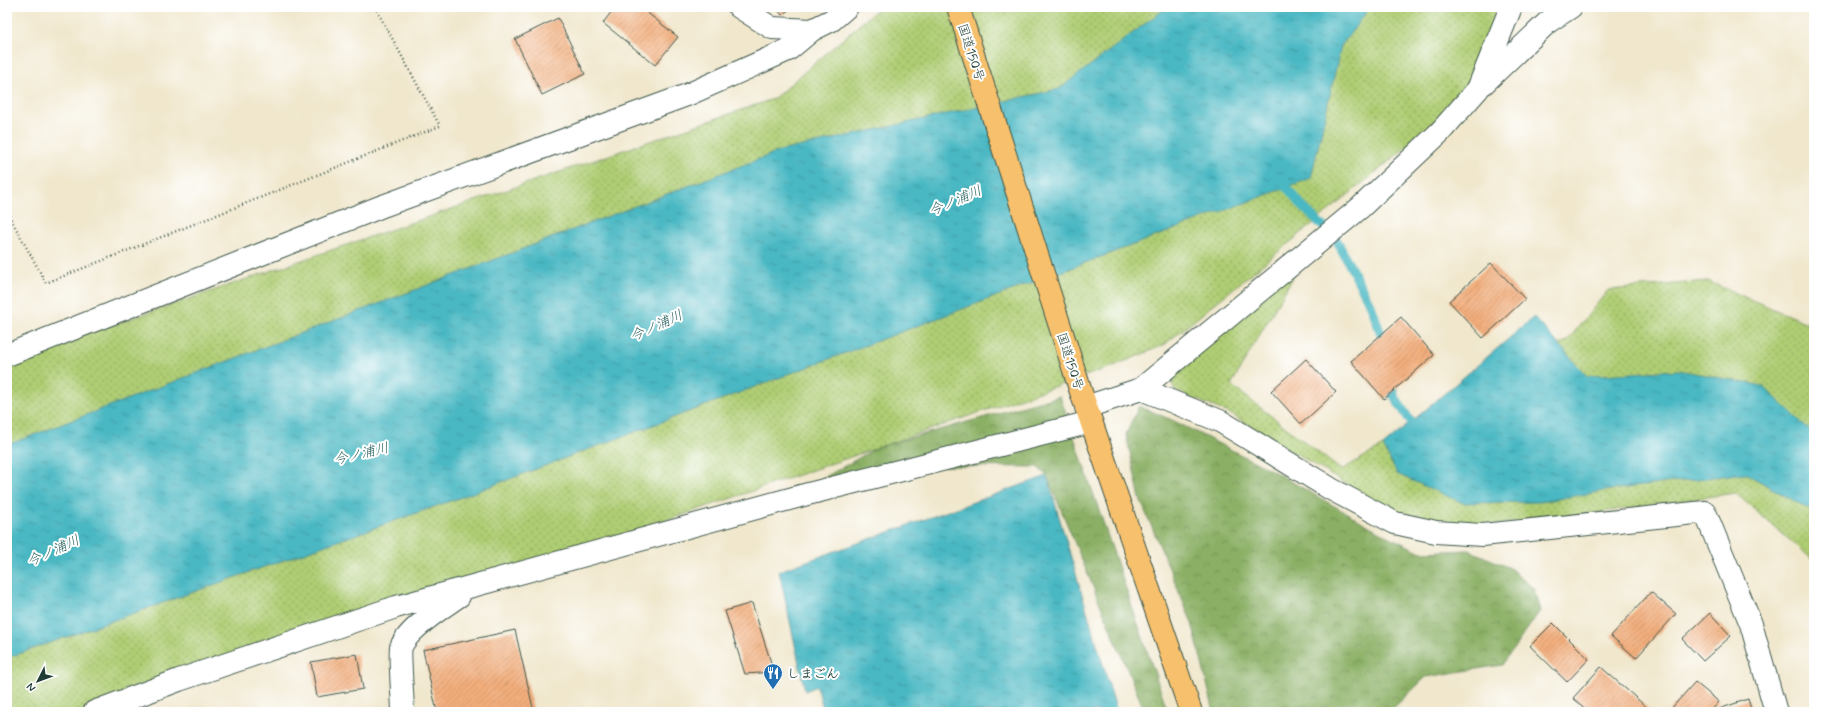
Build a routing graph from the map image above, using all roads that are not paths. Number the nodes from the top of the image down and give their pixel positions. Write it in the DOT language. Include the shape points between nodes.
graph roads {
  1 [pos="739,7"];
  2 [pos="848,7"];
  3 [pos="958,7"];
  4 [pos="1511,7"];
  5 [pos="1571,7"];
  6 [pos="812,30"];
  7 [pos="1478,88"];
  8 [pos="7,355"];
  9 [pos="1141,389"];
  10 [pos="1086,407"];
  11 [pos="471,587"];
  12 [pos="94,712"];
  13 [pos="403,712"];
  14 [pos="1191,712"];
  15 [pos="1776,712"];
  1 -- 6 [label="street" via="772,28"];
  2 -- 6 [label="street" via="832,20"];
  3 -- 10 [label="highway, 国道150号"];
  4 -- 7 [label="street"];
  5 -- 7 [label="street" via="1548,22"];
  6 -- 8 [label="street" via="788,50 687,95 380,207"];
  7 -- 9 [label="street" via="1440,132 1361,207"];
  9 -- 10 [label="street"];
  9 -- 15 [label="street" via="1220,421 1395,523 1436,532 1482,535 1705,512 1751,624"];
  10 -- 11 [label="street" via="804,495"];
  10 -- 14 [label="highway, 国道150号"];
  11 -- 12 [label="street" via="396,607 179,680"];
  11 -- 13 [label="street" via="426,618 401,648"];
}
